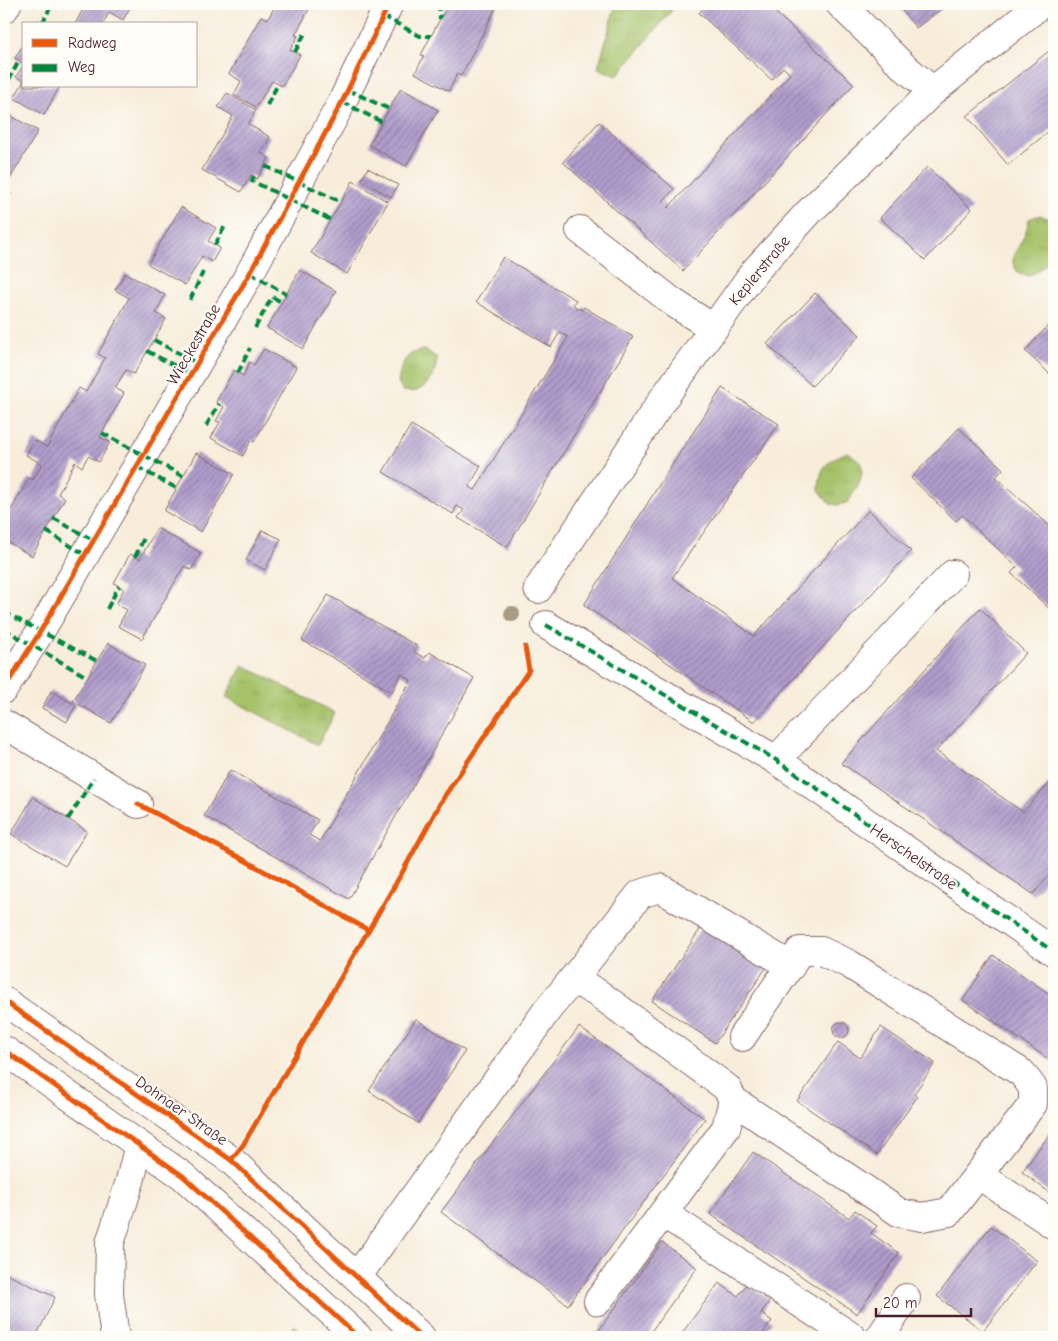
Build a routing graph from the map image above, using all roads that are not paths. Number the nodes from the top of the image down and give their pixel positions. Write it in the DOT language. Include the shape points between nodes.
graph roads {
  1 [pos="7,4"];
  2 [pos="389,4"];
  3 [pos="840,4"];
  4 [pos="1042,4"];
  5 [pos="4,9"];
  6 [pos="933,91"];
  7 [pos="580,230"];
  8 [pos="713,328"];
  9 [pos="953,574"];
  10 [pos="538,589"];
  11 [pos="546,625"];
  12 [pos="4,689"];
  13 [pos="4,724"];
  14 [pos="776,760"];
  15 [pos="138,804"];
  16 [pos="1054,952"];
  17 [pos="792,966"];
  18 [pos="573,979"];
  19 [pos="4,1001"];
  20 [pos="742,1036"];
  21 [pos="4,1050"];
  22 [pos="1044,1091"];
  23 [pos="733,1100"];
  24 [pos="139,1144"];
  25 [pos="978,1174"];
  26 [pos="663,1213"];
  27 [pos="1054,1225"];
  28 [pos="356,1277"];
  29 [pos="906,1298"];
  30 [pos="598,1302"];
  31 [pos="115,1337"];
  32 [pos="358,1337"];
  33 [pos="421,1337"];
  34 [pos="852,1337"];
  35 [pos="880,1337"];
  1 -- 5 [label="street"];
  2 -- 12 [label="street, Wieckestraße" via="342,102 250,273"];
  3 -- 6 [label="street"];
  4 -- 6 [label="street, Keplerstraße"];
  6 -- 8 [label="street, Keplerstraße" via="809,212 754,272"];
  7 -- 8 [label="street" via="674,303"];
  8 -- 10 [label="street, Keplerstraße"];
  9 -- 14 [label="street"];
  11 -- 14 [label="street, Herschelstraße"];
  13 -- 15 [label="street"];
  14 -- 16 [label="street, Herschelstraße"];
  17 -- 18 [label="street" via="660,888 640,894"];
  17 -- 20 [label="street"];
  17 -- 22 [label="street" via="800,951 821,951 849,964 1022,1073"];
  18 -- 23 [label="street" via="599,994 727,1088"];
  18 -- 28 [label="street" via="548,1009"];
  19 -- 28 [label="street, Dohnaer Straße" via="231,1160"];
  21 -- 24 [label="street"];
  22 -- 25 [label="street"];
  23 -- 25 [label="street" via="900,1213 922,1217 949,1212"];
  23 -- 26 [label="street" via="726,1128"];
  24 -- 31 [label="street" via="110,1243 109,1294"];
  24 -- 32 [label="street" via="183,1176"];
  25 -- 27 [label="street"];
  26 -- 30 [label="street"];
  26 -- 34 [label="street"];
  28 -- 33 [label="street, Dohnaer Straße"];
  29 -- 35 [label="street"];
}
